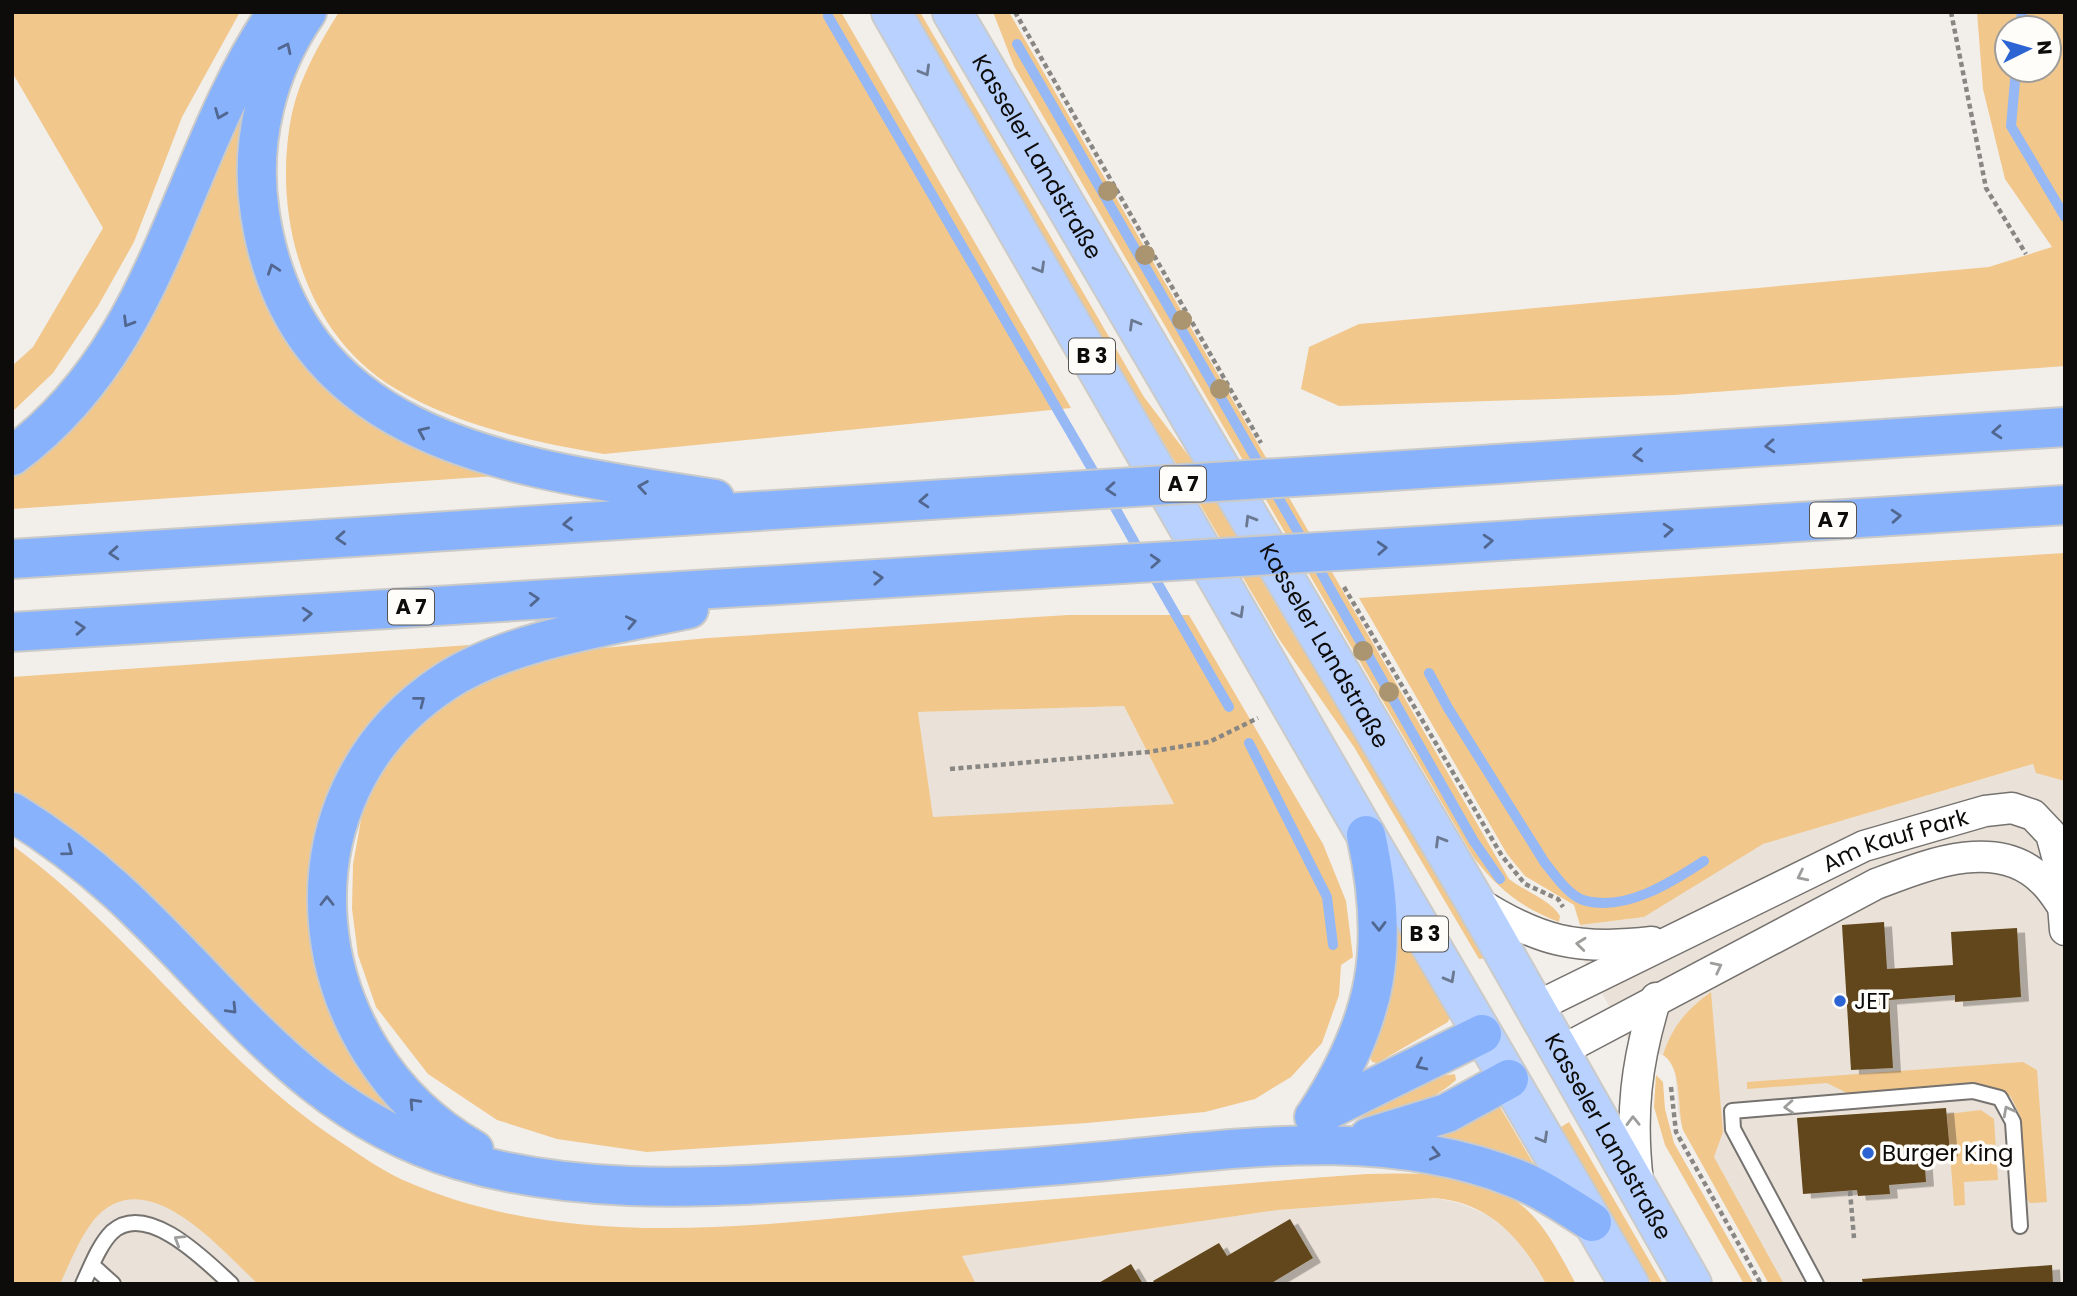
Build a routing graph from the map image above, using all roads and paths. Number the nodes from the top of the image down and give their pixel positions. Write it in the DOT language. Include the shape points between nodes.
graph roads {
  1 [pos="277,12"];
  2 [pos="307,12"];
  3 [pos="891,12"];
  4 [pos="952,12"];
  5 [pos="1951,12"];
  6 [pos="2026,254"];
  7 [pos="2065,427"];
  8 [pos="12,456"];
  9 [pos="2065,505"];
  10 [pos="782,510"];
  11 [pos="12,559"];
  12 [pos="809,582"];
  13 [pos="12,632"];
  14 [pos="1290,702"];
  15 [pos="950,769"];
  16 [pos="12,812"];
  17 [pos="1366,835"];
  18 [pos="1474,900"];
  19 [pos="2064,919"];
  20 [pos="1673,939"];
  21 [pos="1656,998"];
  22 [pos="1536,1007"];
  23 [pos="1482,1034"];
  24 [pos="1561,1051"];
  25 [pos="1669,1077"];
  26 [pos="1508,1079"];
  27 [pos="1315,1116"];
  28 [pos="1343,1143"];
  29 [pos="1232,1149"];
  30 [pos="509,1171"];
  31 [pos="1639,1189"];
  32 [pos="1850,1191"];
  33 [pos="2020,1226"];
  34 [pos="1599,1233"];
  35 [pos="1854,1238"];
  36 [pos="92,1265"];
  37 [pos="83,1284"];
  38 [pos="113,1284"];
  39 [pos="231,1284"];
  40 [pos="1614,1284"];
  41 [pos="1629,1284"];
  42 [pos="1692,1284"];
  43 [pos="1761,1284"];
  44 [pos="1816,1284"];
  1 -- 8 [label="highway, one-way" via="243,64 157,270 113,348 66,410"];
  10 -- 2 [label="highway, one-way" via="555,473 461,448 387,412 332,366 297,318 274,275 259,206 256,166 266,98"];
  3 -- 14 [label="main road, B 3, one-way"];
  18 -- 4 [label="main road, Kasseler Landstraße / B 3, one-way"];
  5 -- 6 [label="path" via="1986,188"];
  7 -- 10 [label="highway, A 7, one-way, bridge"];
  12 -- 9 [label="highway, A 7, one-way, bridge"];
  10 -- 11 [label="highway, A 7, one-way"];
  13 -- 12 [label="highway, A 7, one-way"];
  30 -- 12 [label="highway, one-way" via="428,1118 397,1085 352,1020 336,977 326,894 342,812 357,780 409,709 446,681 489,660 566,636"];
  14 -- 15 [label="path" via="1209,742 1148,752"];
  14 -- 17 [label="main road, B 3"];
  16 -- 30 [label="highway, one-way" via="116,890 257,1035 335,1101 412,1142 459,1160"];
  17 -- 23 [label="main road, B 3, one-way"];
  17 -- 27 [label="highway, one-way" via="1380,933 1374,982 1362,1030"];
  20 -- 18 [label="street, Am Kauf Park, one-way" via="1623,945 1568,943 1533,934"];
  18 -- 22 [label="main road, Kasseler Landstraße / B 3"];
  19 -- 20 [label="street, Am Kauf Park, one-way" via="2060,867 2051,834 2033,815 2012,808 1948,820 1864,846"];
  21 -- 19 [label="street, Am Kauf Park, one-way" via="1877,884 1927,865 1966,857 2020,865 2042,880"];
  20 -- 22 [label="street, Am Kauf Park"];
  21 -- 24 [label="street, Am Kauf Park"];
  31 -- 21 [label="street, one-way" via="1633,1103"];
  22 -- 23 [label="main road"];
  22 -- 24 [label="main road, Kasseler Landstraße / B 3"];
  23 -- 26 [label="main road, B 3"];
  23 -- 27 [label="highway, one-way"];
  24 -- 26 [label="main road"];
  24 -- 31 [label="main road, Kasseler Landstraße / B 3"];
  25 -- 43 [label="path" via="1676,1132"];
  26 -- 28 [label="highway" via="1447,1113"];
  26 -- 34 [label="main road, B 3, one-way"];
  27 -- 29 [label="highway"];
  28 -- 29 [label="highway"];
  28 -- 34 [label="highway, one-way" via="1416,1150 1487,1168 1522,1181"];
  29 -- 30 [label="highway" via="964,1174 680,1189 597,1186"];
  31 -- 42 [label="main road, Kasseler Landstraße / B 3"];
  32 -- 35 [label="path"];
  33 -- 44 [label="lane, one-way" via="2013,1122 2000,1098 1973,1091 1732,1111 1733,1129"];
  34 -- 40 [label="lane"];
  34 -- 41 [label="main road, B 3"];
  36 -- 37 [label="lane"];
  36 -- 38 [label="lane"];
  39 -- 36 [label="lane, one-way" via="190,1247 145,1224 117,1228"];
}
